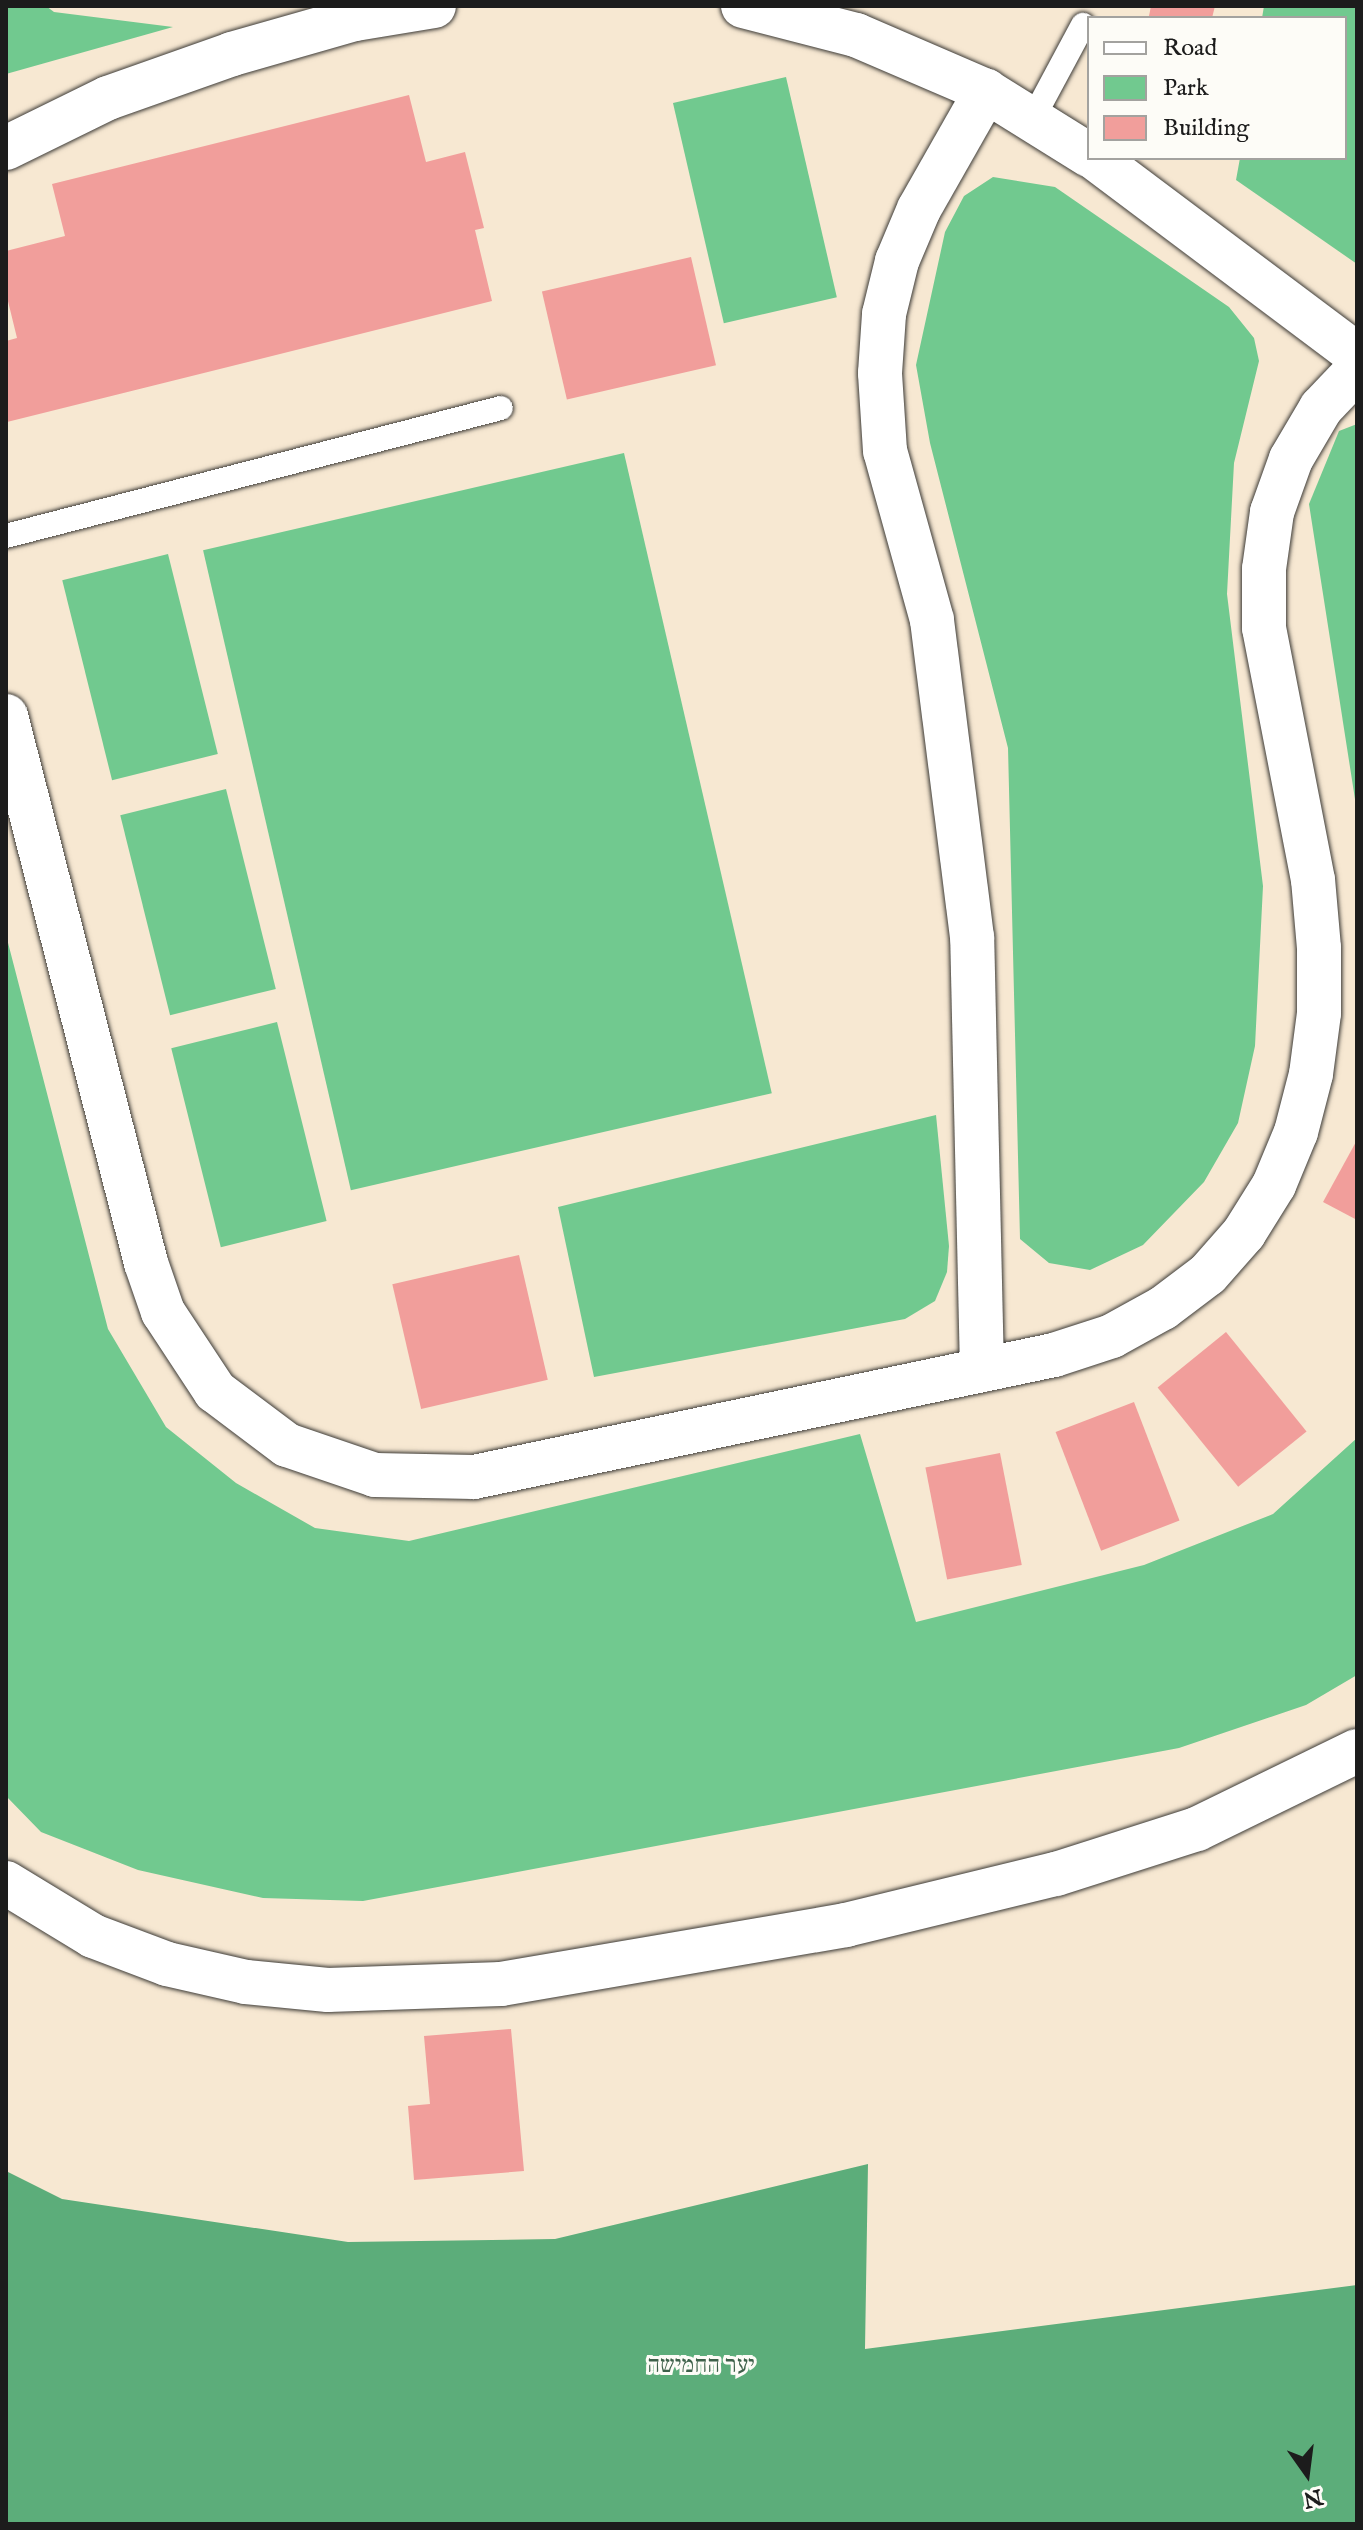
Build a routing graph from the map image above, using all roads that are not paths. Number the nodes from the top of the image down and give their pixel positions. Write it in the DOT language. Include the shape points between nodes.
graph roads {
  1 [pos="434,6"];
  2 [pos="743,6"];
  3 [pos="1083,25"];
  4 [pos="986,91"];
  5 [pos="1032,120"];
  6 [pos="6,148"];
  7 [pos="1087,154"];
  8 [pos="1098,160"];
  9 [pos="1357,355"];
  10 [pos="1357,370"];
  11 [pos="501,408"];
  12 [pos="6,536"];
  13 [pos="6,716"];
  14 [pos="982,1370"];
  15 [pos="1357,1751"];
  16 [pos="6,1883"];
  1 -- 6 [label="street" via="355,19 232,54 108,98"];
  2 -- 4 [label="street" via="856,35"];
  3 -- 5 [label="lane"];
  4 -- 5 [label="street"];
  4 -- 14 [label="street" via="919,209 897,261 884,314 880,373 885,451 932,620 972,937"];
  5 -- 7 [label="street"];
  8 -- 9 [label="street"];
  10 -- 14 [label="street" via="1321,408 1291,459 1272,512 1264,569 1264,628 1313,880 1319,948 1315,1044 1296,1132 1274,1185 1244,1233 1208,1274 1163,1308 1112,1336"];
  11 -- 12 [label="lane"];
  13 -- 14 [label="street" via="146,1263 186,1355 249,1422 301,1451 375,1475 474,1477"];
  15 -- 16 [label="street" via="1197,1829 1056,1874 819,1930 501,1984 328,1990 246,1982 167,1964 93,1936"];
}
